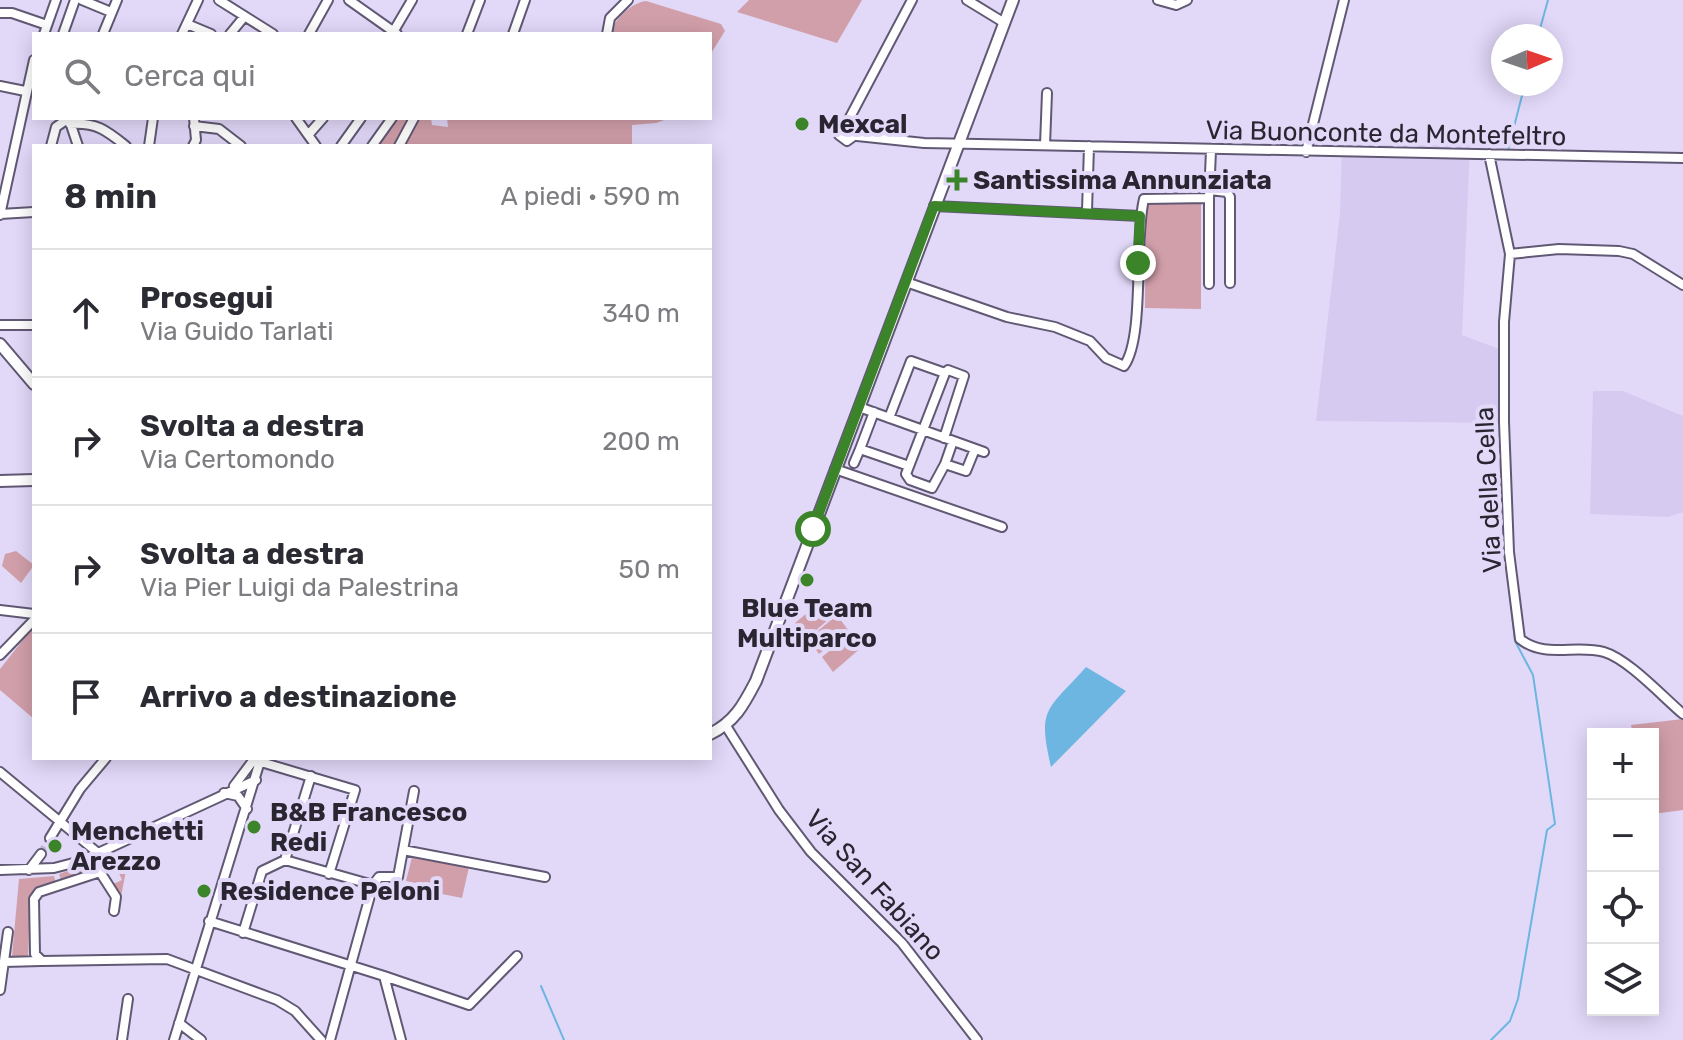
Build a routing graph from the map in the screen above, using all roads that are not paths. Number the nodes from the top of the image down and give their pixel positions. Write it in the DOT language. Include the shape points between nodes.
graph roads {
  1 [pos="56,0"];
  2 [pos="75,0"];
  3 [pos="82,0"];
  4 [pos="117,0"];
  5 [pos="198,0"];
  6 [pos="219,0"];
  7 [pos="328,0"];
  8 [pos="349,0"];
  9 [pos="412,0"];
  10 [pos="480,0"];
  11 [pos="525,0"];
  12 [pos="628,0"];
  13 [pos="912,0"];
  14 [pos="967,0"];
  15 [pos="1013,0"];
  16 [pos="1158,0"];
  17 [pos="1187,0"];
  18 [pos="1344,0"];
  19 [pos="111,12"];
  20 [pos="0,13"];
  21 [pos="244,17"];
  22 [pos="1003,22"];
  23 [pos="187,24"];
  24 [pos="46,29"];
  25 [pos="64,32"];
  26 [pos="104,32"];
  27 [pos="183,32"];
  28 [pos="206,32"];
  29 [pos="232,32"];
  30 [pos="270,32"];
  31 [pos="310,32"];
  32 [pos="393,32"];
  33 [pos="395,32"];
  34 [pos="470,32"];
  35 [pos="513,32"];
  36 [pos="607,32"];
  37 [pos="32,67"];
  38 [pos="0,86"];
  39 [pos="25,91"];
  40 [pos="1047,93"];
  41 [pos="69,120"];
  42 [pos="298,120"];
  43 [pos="321,120"];
  44 [pos="360,120"];
  45 [pos="391,120"];
  46 [pos="413,120"];
  47 [pos="848,121"];
  48 [pos="152,122"];
  49 [pos="194,122"];
  50 [pos="309,134"];
  51 [pos="857,136"];
  52 [pos="958,142"];
  53 [pos="52,144"];
  54 [pos="76,144"];
  55 [pos="124,144"];
  56 [pos="149,144"];
  57 [pos="194,144"];
  58 [pos="238,144"];
  59 [pos="315,144"];
  60 [pos="342,144"];
  61 [pos="373,144"];
  62 [pos="400,144"];
  63 [pos="1045,145"];
  64 [pos="1089,146"];
  65 [pos="1211,150"];
  66 [pos="1306,152"];
  67 [pos="1489,154"];
  68 [pos="1683,158"];
  69 [pos="1210,194"];
  70 [pos="934,206"];
  71 [pos="1087,211"];
  72 [pos="32,212"];
  73 [pos="0,214"];
  74 [pos="1140,216"];
  75 [pos="1510,254"];
  76 [pos="906,282"];
  77 [pos="1230,283"];
  78 [pos="1209,284"];
  79 [pos="1683,285"];
  80 [pos="0,325"];
  81 [pos="32,325"];
  82 [pos="0,344"];
  83 [pos="945,373"];
  84 [pos="32,382"];
  85 [pos="859,407"];
  86 [pos="874,412"];
  87 [pos="889,418"];
  88 [pos="922,430"];
  89 [pos="948,439"];
  90 [pos="860,449"];
  91 [pos="854,463"];
  92 [pos="945,464"];
  93 [pos="909,466"];
  94 [pos="835,469"];
  95 [pos="32,480"];
  96 [pos="0,481"];
  97 [pos="824,499"];
  98 [pos="1002,527"];
  99 [pos="813,529"];
  100 [pos="802,574"];
  101 [pos="0,610"];
  102 [pos="32,614"];
  103 [pos="32,622"];
  104 [pos="775,630"];
  105 [pos="0,655"];
  106 [pos="1683,714"];
  107 [pos="726,726"];
  108 [pos="712,733"];
  109 [pos="104,760"];
  110 [pos="258,760"];
  111 [pos="259,760"];
  112 [pos="262,760"];
  113 [pos="0,772"];
  114 [pos="311,776"];
  115 [pos="257,780"];
  116 [pos="414,791"];
  117 [pos="223,793"];
  118 [pos="247,811"];
  119 [pos="62,821"];
  120 [pos="50,838"];
  121 [pos="403,850"];
  122 [pos="98,853"];
  123 [pos="41,854"];
  124 [pos="285,860"];
  125 [pos="0,870"];
  126 [pos="29,870"];
  127 [pos="329,874"];
  128 [pos="545,877"];
  129 [pos="373,885"];
  130 [pos="114,911"];
  131 [pos="209,921"];
  132 [pos="8,932"];
  133 [pos="243,933"];
  134 [pos="517,956"];
  135 [pos="42,961"];
  136 [pos="4,962"];
  137 [pos="353,966"];
  138 [pos="195,970"];
  139 [pos="384,976"];
  140 [pos="0,990"];
  141 [pos="128,999"];
  142 [pos="179,1023"];
  143 [pos="122,1040"];
  144 [pos="174,1040"];
  145 [pos="201,1040"];
  146 [pos="321,1040"];
  147 [pos="330,1040"];
  148 [pos="401,1040"];
  149 [pos="977,1040"];
  1 -- 24 [label="street"];
  2 -- 25 [label="street"];
  3 -- 19 [label="street"];
  4 -- 19 [label="street"];
  5 -- 23 [label="street"];
  6 -- 21 [label="street"];
  7 -- 31 [label="street"];
  8 -- 32 [label="street"];
  9 -- 33 [label="street"];
  10 -- 34 [label="street"];
  11 -- 35 [label="street"];
  12 -- 36 [label="street" via="610,18"];
  13 -- 47 [label="street"];
  14 -- 22 [label="street"];
  15 -- 22 [label="main road"];
  16 -- 17 [label="street" via="1173,5"];
  18 -- 66 [label="street"];
  19 -- 26 [label="street"];
  20 -- 24 [label="street"];
  21 -- 29 [label="street"];
  21 -- 30 [label="street"];
  22 -- 52 [label="main road"];
  23 -- 27 [label="street"];
  23 -- 28 [label="street"];
  37 -- 39 [label="street"];
  38 -- 39 [label="street"];
  39 -- 73 [label="street"];
  40 -- 63 [label="street"];
  41 -- 53 [label="street" via="56,127"];
  41 -- 54 [label="street"];
  41 -- 55 [label="street" via="94,123"];
  42 -- 50 [label="street"];
  43 -- 50 [label="street"];
  44 -- 60 [label="street"];
  45 -- 61 [label="street"];
  46 -- 62 [label="street"];
  47 -- 51 [label="street" via="857,126"];
  47 -- 51 [label="street" via="838,129 840,138"];
  48 -- 56 [label="street"];
  49 -- 57 [label="street"];
  49 -- 58 [label="street" via="219,129"];
  50 -- 59 [label="street"];
  51 -- 52 [label="street, Via Buonconte da Montefeltro"];
  52 -- 63 [label="street, Via Buonconte da Montefeltro"];
  52 -- 70 [label="main road"];
  63 -- 64 [label="street, Via Buonconte da Montefeltro"];
  64 -- 65 [label="street, Via Buonconte da Montefeltro"];
  64 -- 71 [label="street"];
  65 -- 66 [label="street, Via Buonconte da Montefeltro"];
  65 -- 69 [label="street"];
  66 -- 67 [label="street, Via Buonconte da Montefeltro"];
  67 -- 68 [label="street, Via Buonconte da Montefeltro"];
  67 -- 75 [label="street, Via della Cella"];
  69 -- 74 [label="street" via="1144,199"];
  69 -- 77 [label="street" via="1227,192 1230,197"];
  69 -- 78 [label="street"];
  70 -- 71 [label="street"];
  70 -- 76 [label="main road"];
  71 -- 74 [label="street"];
  72 -- 73 [label="street"];
  74 -- 76 [label="street" via="1136,313 1124,366 1106,358 1090,341 1055,327 1007,317"];
  75 -- 79 [label="street" via="1619,251"];
  75 -- 106 [label="street, Via della Cella" via="1504,422 1509,552 1520,639 1538,650 1604,652"];
  76 -- 85 [label="main road"];
  80 -- 81 [label="street"];
  82 -- 84 [label="main road"];
  83 -- 87 [label="street" via="911,361"];
  83 -- 88 [label="street"];
  83 -- 89 [label="street" via="964,376"];
  85 -- 86 [label="street"];
  85 -- 94 [label="main road"];
  86 -- 87 [label="street"];
  86 -- 90 [label="street"];
  87 -- 88 [label="street"];
  88 -- 89 [label="street"];
  88 -- 93 [label="street"];
  89 -- 92 [label="street"];
  89 -- 92 [label="street" via="979,450 966,471"];
  90 -- 91 [label="street"];
  90 -- 93 [label="street"];
  92 -- 93 [label="street" via="932,488 910,480"];
  94 -- 97 [label="main road"];
  94 -- 98 [label="street"];
  95 -- 96 [label="main road"];
  97 -- 99 [label="main road"];
  97 -- 100 [label="main road"];
  99 -- 100 [label="main road"];
  99 -- 104 [label="main road"];
  100 -- 104 [label="main road"];
  101 -- 102 [label="street"];
  103 -- 105 [label="street"];
  104 -- 107 [label="main road" via="756,681"];
  107 -- 108 [label="main road"];
  107 -- 149 [label="street, Via San Fabiano" via="811,852 902,943"];
  109 -- 119 [label="street"];
  110 -- 117 [label="street"];
  111 -- 115 [label="street"];
  112 -- 114 [label="street"];
  113 -- 119 [label="street"];
  114 -- 124 [label="street"];
  114 -- 127 [label="street" via="355,790"];
  115 -- 117 [label="street"];
  115 -- 118 [label="street"];
  116 -- 121 [label="street"];
  117 -- 118 [label="street" via="238,796"];
  117 -- 122 [label="street"];
  118 -- 131 [label="street"];
  119 -- 120 [label="street"];
  119 -- 122 [label="street"];
  121 -- 128 [label="street"];
  121 -- 129 [label="street" via="398,877 379,877"];
  122 -- 126 [label="street" via="54,868"];
  123 -- 126 [label="street"];
  124 -- 127 [label="street"];
  124 -- 133 [label="street" via="262,871"];
  125 -- 126 [label="street"];
  127 -- 129 [label="street"];
  129 -- 137 [label="street"];
  130 -- 135 [label="street" via="116,897 100,872 39,892 34,899 35,954"];
  131 -- 133 [label="street"];
  131 -- 138 [label="street"];
  132 -- 136 [label="street"];
  133 -- 137 [label="street"];
  134 -- 139 [label="street" via="469,1005"];
  135 -- 136 [label="street"];
  135 -- 138 [label="street" via="155,958"];
  136 -- 140 [label="street"];
  137 -- 139 [label="street"];
  137 -- 147 [label="street"];
  138 -- 142 [label="street"];
  138 -- 146 [label="street" via="277,1000"];
  139 -- 148 [label="street"];
  141 -- 143 [label="street"];
  142 -- 144 [label="street"];
  142 -- 145 [label="street"];
}
